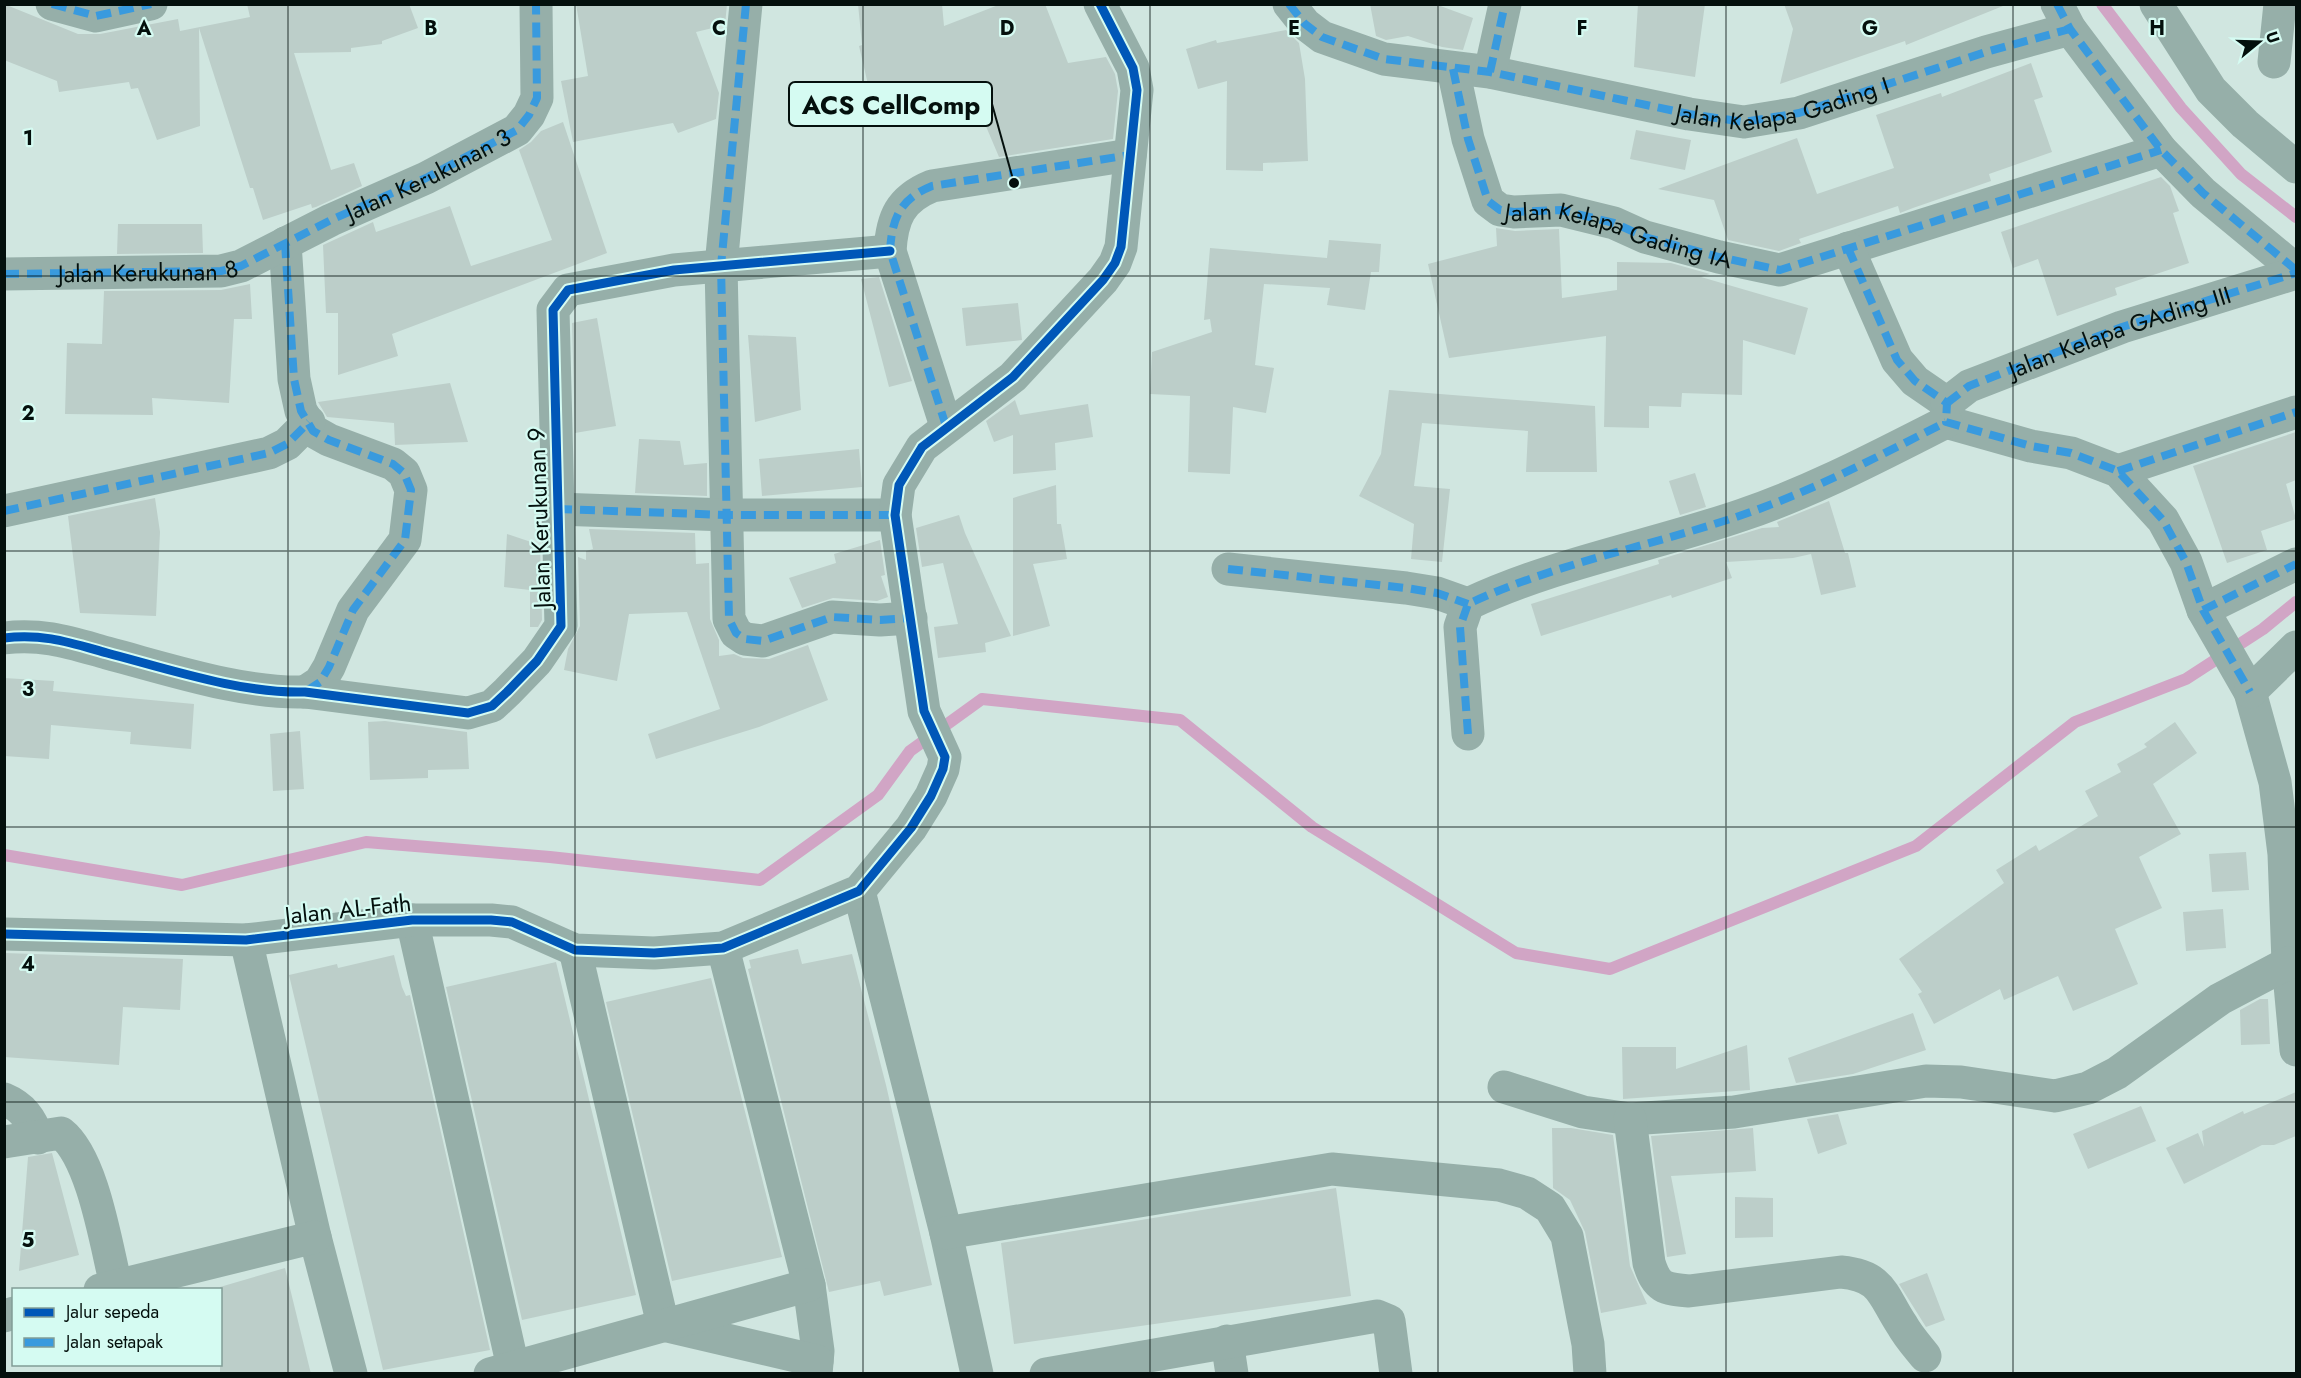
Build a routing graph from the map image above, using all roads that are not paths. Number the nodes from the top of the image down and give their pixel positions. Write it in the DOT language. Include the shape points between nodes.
graph roads {
  1 [pos="52,4"];
  2 [pos="536,4"];
  3 [pos="746,4"];
  4 [pos="1100,4"];
  5 [pos="1289,4"];
  6 [pos="1505,4"];
  7 [pos="2156,4"];
  8 [pos="2280,4"];
  9 [pos="149,5"];
  10 [pos="2064,16"];
  11 [pos="2274,62"];
  12 [pos="1453,69"];
  13 [pos="1490,72"];
  14 [pos="2162,150"];
  15 [pos="1130,155"];
  16 [pos="2296,166"];
  17 [pos="285,243"];
  18 [pos="1848,248"];
  19 [pos="890,251"];
  20 [pos="721,266"];
  21 [pos="2296,272"];
  22 [pos="4,274"];
  23 [pos="1947,412"];
  24 [pos="2296,412"];
  25 [pos="309,422"];
  26 [pos="946,426"];
  27 [pos="2118,471"];
  28 [pos="557,509"];
  29 [pos="4,511"];
  30 [pos="727,515"];
  31 [pos="895,515"];
  32 [pos="2296,564"];
  33 [pos="1228,569"];
  34 [pos="1468,604"];
  35 [pos="911,618"];
  36 [pos="2210,622"];
  37 [pos="4,638"];
  38 [pos="2296,647"];
  39 [pos="2246,684"];
  40 [pos="305,692"];
  41 [pos="1468,734"];
  42 [pos="859,891"];
  43 [pos="412,920"];
  44 [pos="4,934"];
  45 [pos="246,940"];
  46 [pos="723,948"];
  47 [pos="575,950"];
  48 [pos="2288,963"];
  49 [pos="2296,1050"];
  50 [pos="1504,1087"];
  51 [pos="4,1099"];
  52 [pos="1630,1119"];
  53 [pos="38,1138"];
  54 [pos="4,1142"];
  55 [pos="946,1233"];
  56 [pos="315,1237"];
  57 [pos="809,1285"];
  58 [pos="108,1287"];
  59 [pos="663,1325"];
  60 [pos="1227,1341"];
  61 [pos="1925,1356"];
  62 [pos="817,1367"];
  63 [pos="502,1370"];
  64 [pos="351,1374"];
  65 [pos="977,1374"];
  66 [pos="1046,1374"];
  67 [pos="1232,1374"];
  68 [pos="1396,1374"];
  69 [pos="1590,1374"];
  1 -- 9 [label="street" via="96,16"];
  2 -- 17 [label="street, Jalan Kerukunan 3" via="537,98 517,130 426,178"];
  3 -- 20 [label="street"];
  4 -- 15 [label="street" via="1133,68 1137,90"];
  5 -- 12 [label="street, Jalan Kelapa Gading I" via="1322,37 1384,59"];
  6 -- 13 [label="street"];
  7 -- 16 [label="street" via="2211,90"];
  8 -- 11 [label="street"];
  10 -- 13 [label="street, Jalan Kelapa Gading I" via="1986,52 1809,110 1744,122"];
  10 -- 14 [label="street"];
  12 -- 13 [label="street, Jalan Kelapa Gading I"];
  12 -- 18 [label="street, Jalan Kelapa Gading IA" via="1468,140 1488,201 1500,210 1561,210 1614,223 1645,237 1780,270"];
  14 -- 18 [label="street, Jalan Kelapa Gading IA"];
  14 -- 21 [label="street" via="2203,193"];
  15 -- 19 [label="street" via="932,186 914,194 899,211"];
  15 -- 26 [label="street" via="1115,263 1013,377"];
  17 -- 22 [label="street, Jalan Kerukunan 8" via="241,266 221,271"];
  17 -- 25 [label="street" via="294,379 301,411"];
  18 -- 23 [label="street" via="1897,360"];
  19 -- 20 [label="street, Jalan Kerukunan 9"];
  19 -- 26 [label="street"];
  20 -- 28 [label="street, Jalan Kerukunan 9" via="674,270 568,290 558,300 553,310"];
  20 -- 30 [label="street"];
  21 -- 23 [label="street, Jalan Kelapa GAding III" via="2122,327 1969,386"];
  23 -- 27 [label="street" via="2031,446 2071,453"];
  23 -- 34 [label="street, Jalan Kelapa GAding III" via="1830,480 1743,515 1569,567"];
  24 -- 27 [label="street"];
  25 -- 29 [label="street" via="287,444 269,453"];
  25 -- 40 [label="street" via="313,431 329,441 393,464 404,473 411,490 405,540 354,610 320,682"];
  26 -- 31 [label="street" via="922,447 899,485"];
  27 -- 36 [label="street" via="2163,520 2186,562"];
  28 -- 30 [label="street"];
  28 -- 40 [label="street, Jalan Kerukunan 9" via="561,626 537,661 492,706 468,713"];
  30 -- 31 [label="street"];
  30 -- 35 [label="street" via="729,619 736,633 745,639 763,640 832,617"];
  31 -- 35 [label="street"];
  32 -- 36 [label="street"];
  33 -- 34 [label="street" via="1406,588"];
  34 -- 41 [label="street" via="1460,627"];
  35 -- 42 [label="street" via="924,711 945,757 943,769 911,828"];
  36 -- 39 [label="street"];
  37 -- 40 [label="street, Jalan Kerukunan 9" via="35,634 203,678 288,693"];
  38 -- 39 [label="street"];
  39 -- 48 [label="street" via="2275,782 2284,855"];
  42 -- 46 [label="street, Jalan AL-Fath"];
  42 -- 55 [label="street"];
  43 -- 45 [label="street, Jalan AL-Fath"];
  43 -- 47 [label="street, Jalan AL-Fath" via="512,922"];
  43 -- 63 [label="street"];
  44 -- 45 [label="street, Jalan AL-Fath"];
  45 -- 56 [label="street"];
  46 -- 47 [label="street, Jalan AL-Fath" via="654,953"];
  46 -- 57 [label="street"];
  47 -- 59 [label="street"];
  48 -- 49 [label="street"];
  48 -- 52 [label="street" via="2220,999 2117,1072 2088,1088 2055,1096 1961,1082 1926,1081 1734,1112"];
  50 -- 52 [label="street" via="1583,1112"];
  51 -- 53 [label="street" via="20,1106"];
  52 -- 61 [label="street" via="1649,1263 1654,1278 1666,1289 1689,1291 1841,1272 1860,1274 1879,1287 1902,1327"];
  53 -- 54 [label="street"];
  53 -- 58 [label="street" via="61,1133 84,1161"];
  55 -- 65 [label="street"];
  55 -- 69 [label="street" via="1332,1169 1499,1185 1527,1193 1550,1208 1566,1236 1588,1344"];
  56 -- 58 [label="street"];
  56 -- 64 [label="street"];
  57 -- 59 [label="street"];
  57 -- 62 [label="street" via="819,1351"];
  59 -- 62 [label="street"];
  59 -- 63 [label="street"];
  60 -- 66 [label="street"];
  60 -- 67 [label="street"];
  60 -- 68 [label="street" via="1377,1316 1389,1321"];
}
